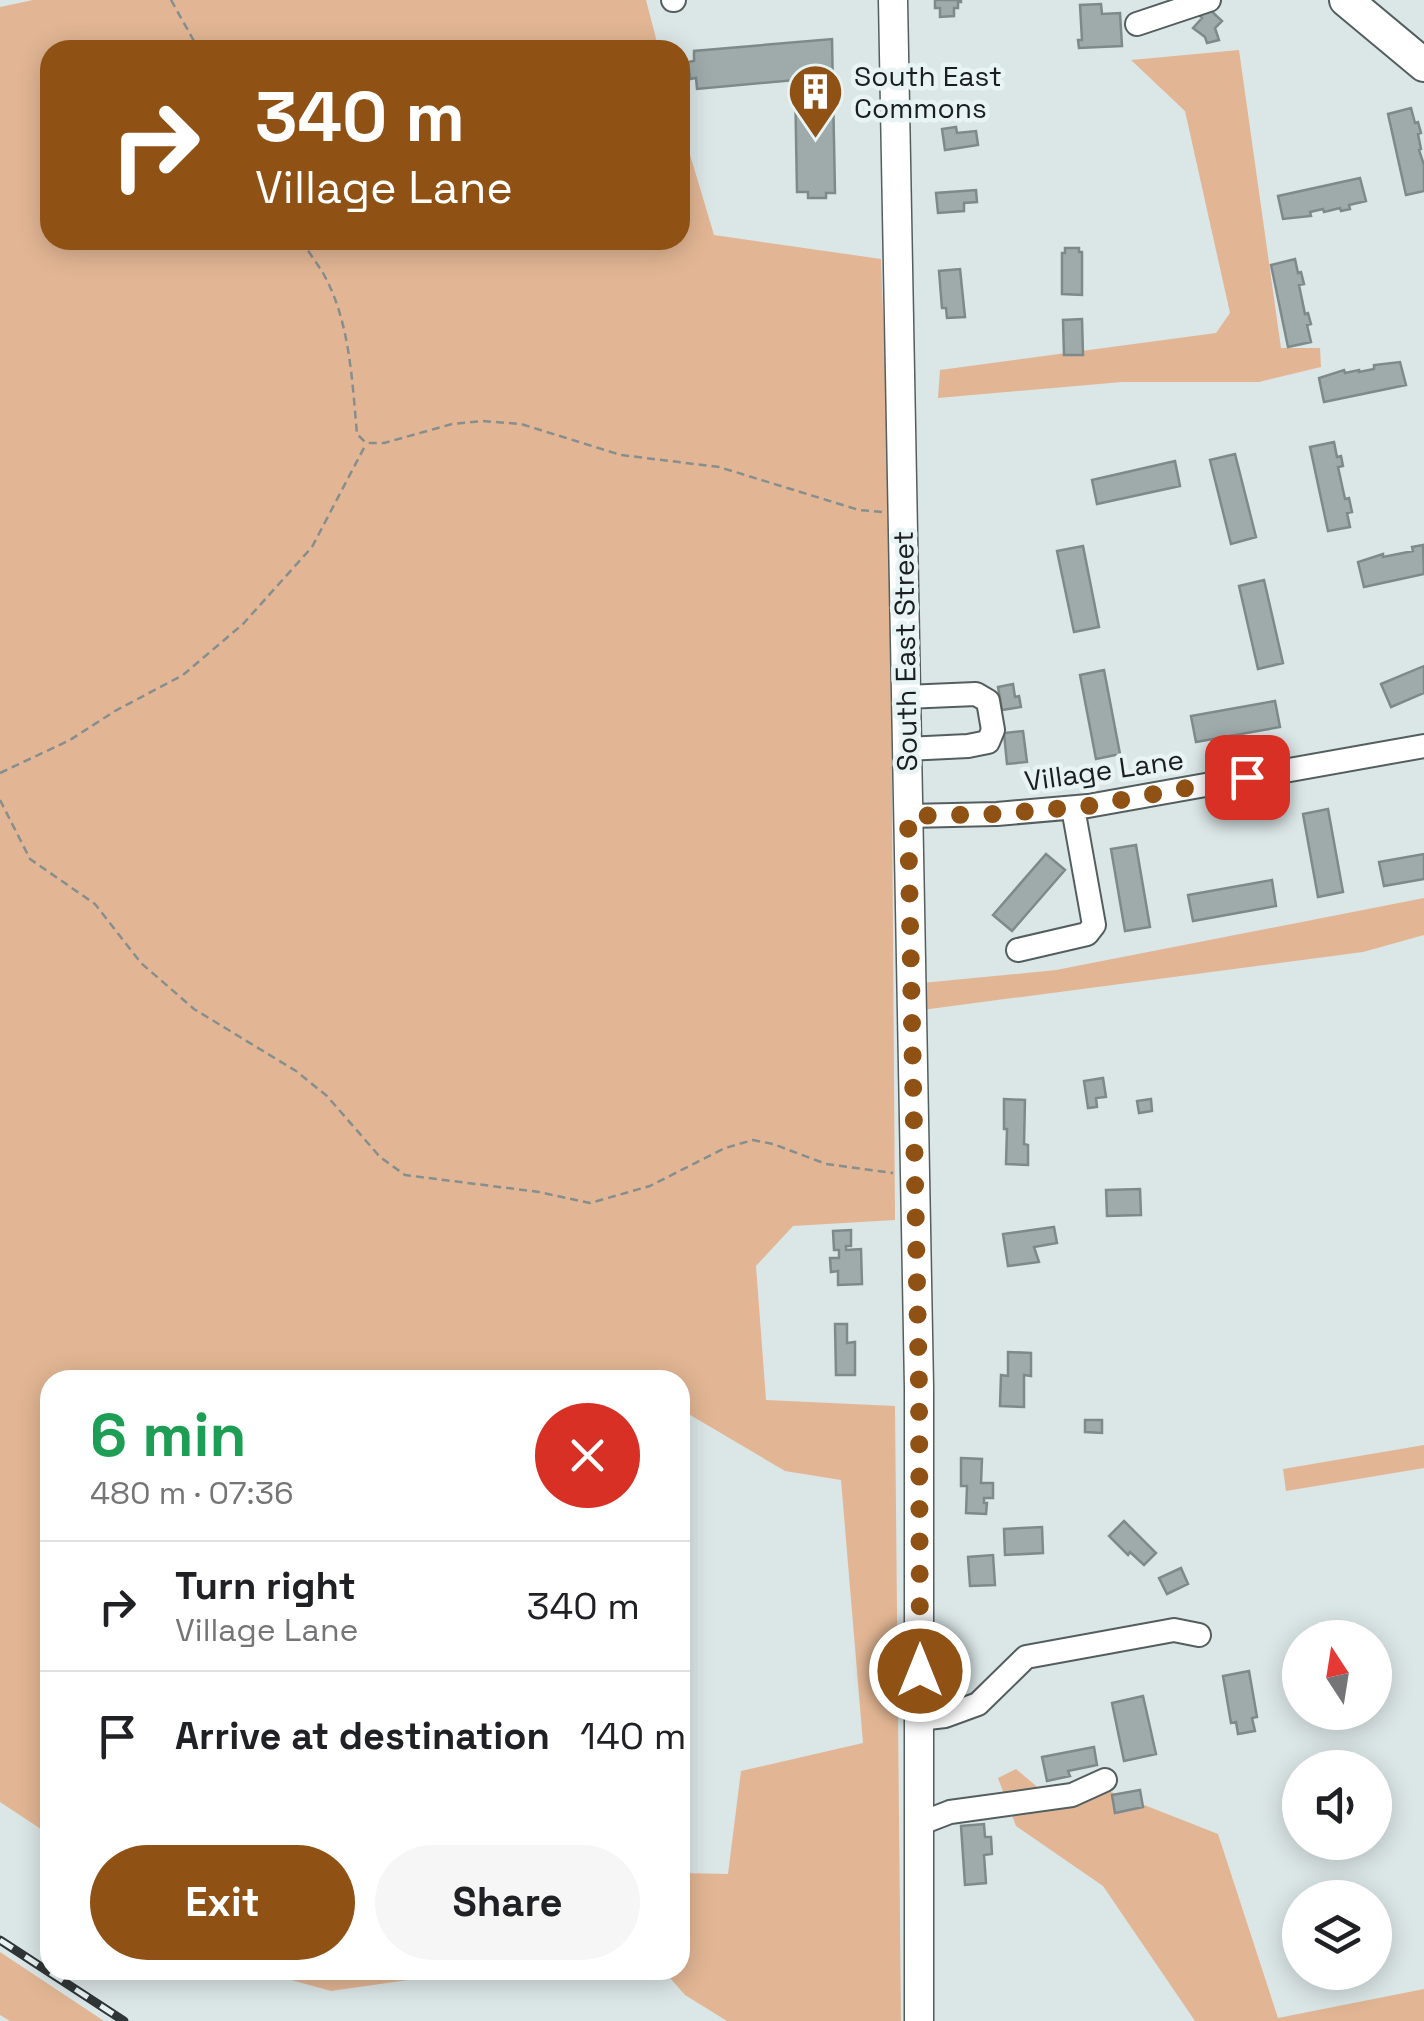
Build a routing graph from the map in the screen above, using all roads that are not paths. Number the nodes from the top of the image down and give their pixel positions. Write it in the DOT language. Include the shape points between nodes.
graph roads {
  1 [pos="893,0"];
  2 [pos="1209,0"];
  3 [pos="1346,0"];
  4 [pos="1137,24"];
  5 [pos="1420,54"];
  6 [pos="905,697"];
  7 [pos="1424,746"];
  8 [pos="906,749"];
  9 [pos="1073,808"];
  10 [pos="908,816"];
  11 [pos="1018,950"];
  12 [pos="1199,1635"];
  13 [pos="919,1720"];
  14 [pos="1105,1780"];
  15 [pos="919,1824"];
  16 [pos="919,2021"];
  1 -- 6 [label="main road, South East Street"];
  2 -- 4 [label="lane"];
  3 -- 5 [label="highway"];
  6 -- 8 [label="main road, South East Street"];
  6 -- 8 [label="lane" via="976,694 988,701 993,730 988,742"];
  7 -- 9 [label="lane, Village Lane"];
  8 -- 10 [label="main road, South East Street"];
  9 -- 10 [label="lane, Village Lane"];
  9 -- 11 [label="lane" via="1094,925 1086,934"];
  10 -- 13 [label="main road, South East Street"];
  12 -- 13 [label="lane" via="1174,1630 1026,1657 978,1704"];
  13 -- 15 [label="main road, South East Street"];
  14 -- 15 [label="lane" via="1072,1795 950,1812"];
  15 -- 16 [label="main road, South East Street"];
}
